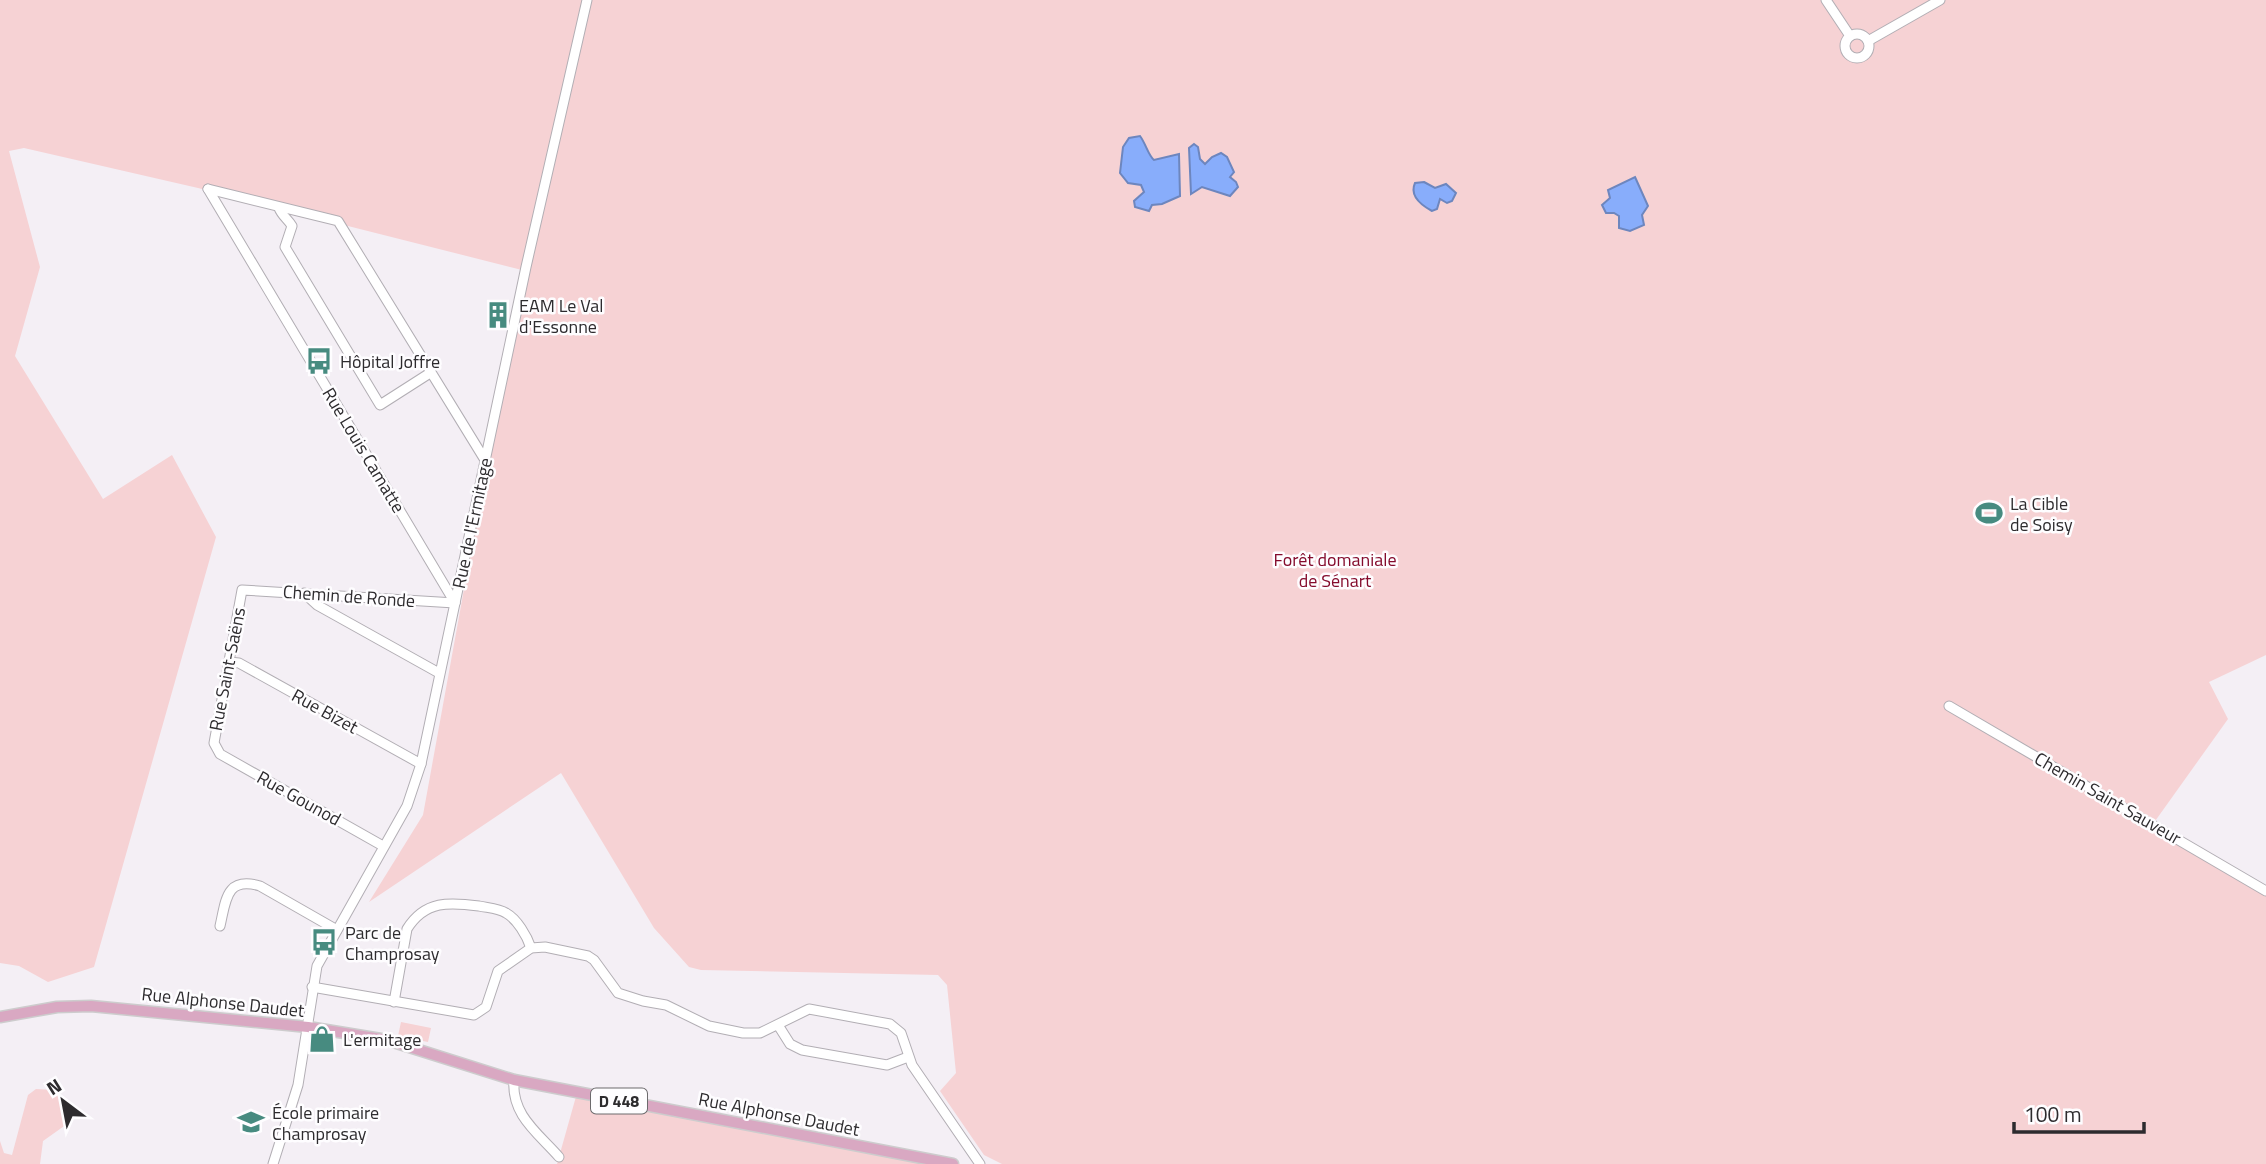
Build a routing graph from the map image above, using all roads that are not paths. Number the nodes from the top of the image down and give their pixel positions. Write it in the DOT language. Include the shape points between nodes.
graph roads {
  1 [pos="587,0"];
  2 [pos="1826,0"];
  3 [pos="1940,0"];
  4 [pos="1850,36"];
  5 [pos="1868,41"];
  6 [pos="279,208"];
  7 [pos="430,373"];
  8 [pos="485,460"];
  9 [pos="242,590"];
  10 [pos="304,593"];
  11 [pos="455,603"];
  12 [pos="229,662"];
  13 [pos="439,673"];
  14 [pos="1950,706"];
  15 [pos="215,749"];
  16 [pos="421,764"];
  17 [pos="383,846"];
  18 [pos="2266,891"];
  19 [pos="220,926"];
  20 [pos="337,930"];
  21 [pos="531,948"];
  22 [pos="312,987"];
  23 [pos="394,1002"];
  24 [pos="0,1017"];
  25 [pos="778,1025"];
  26 [pos="307,1027"];
  27 [pos="908,1058"];
  28 [pos="514,1080"];
  29 [pos="559,1157"];
  30 [pos="273,1164"];
  31 [pos="953,1164"];
  32 [pos="980,1164"];
  1 -- 8 [label="street, Rue de l'Ermitage"];
  2 -- 4 [label="street"];
  3 -- 5 [label="street"];
  4 -- 5 [label="street" via="1861,34"];
  4 -- 5 [label="street" via="1846,50 1855,57 1866,54"];
  6 -- 7 [label="street" via="338,221"];
  6 -- 7 [label="street" via="292,226 285,247 380,405"];
  6 -- 11 [label="street, Rue Louis Camatte" via="208,189"];
  7 -- 8 [label="street"];
  8 -- 11 [label="street, Rue de l'Ermitage"];
  9 -- 10 [label="street, Chemin de Ronde"];
  9 -- 12 [label="street, Rue Saint-Saëns"];
  10 -- 11 [label="street, Chemin de Ronde"];
  10 -- 13 [label="street" via="317,605"];
  11 -- 13 [label="street, Rue de l'Ermitage"];
  12 -- 15 [label="street, Rue Saint-Saëns"];
  12 -- 16 [label="street, Rue Bizet" via="239,663"];
  13 -- 16 [label="street, Rue de l'Ermitage"];
  14 -- 18 [label="street, Chemin Saint Sauveur"];
  15 -- 17 [label="street, Rue Gounod"];
  16 -- 17 [label="street, Rue de l'Ermitage" via="407,806"];
  17 -- 20 [label="street, Rue de l'Ermitage"];
  19 -- 20 [label="street" via="227,895 248,882"];
  20 -- 22 [label="street, Rue de l'Ermitage" via="317,966"];
  21 -- 23 [label="street" via="498,971 485,1007 474,1015"];
  21 -- 23 [label="street" via="505,912 442,903 407,929"];
  21 -- 25 [label="street" via="588,956 618,993 666,1005 700,1023 750,1034"];
  22 -- 23 [label="street"];
  22 -- 26 [label="street, Rue de l'Ermitage"];
  24 -- 26 [label="main road, Rue Alphonse Daudet / D 448" via="91,1006"];
  25 -- 27 [label="street" via="790,1044 802,1049 887,1065"];
  25 -- 27 [label="street" via="809,1009 890,1024 901,1033"];
  26 -- 28 [label="main road, Rue Alphonse Daudet / D 448" via="387,1040"];
  26 -- 30 [label="street, Rue de l'Ermitage" via="298,1085"];
  27 -- 32 [label="street"];
  28 -- 29 [label="street" via="517,1108"];
  28 -- 31 [label="main road, Rue Alphonse Daudet / D 448"];
}
